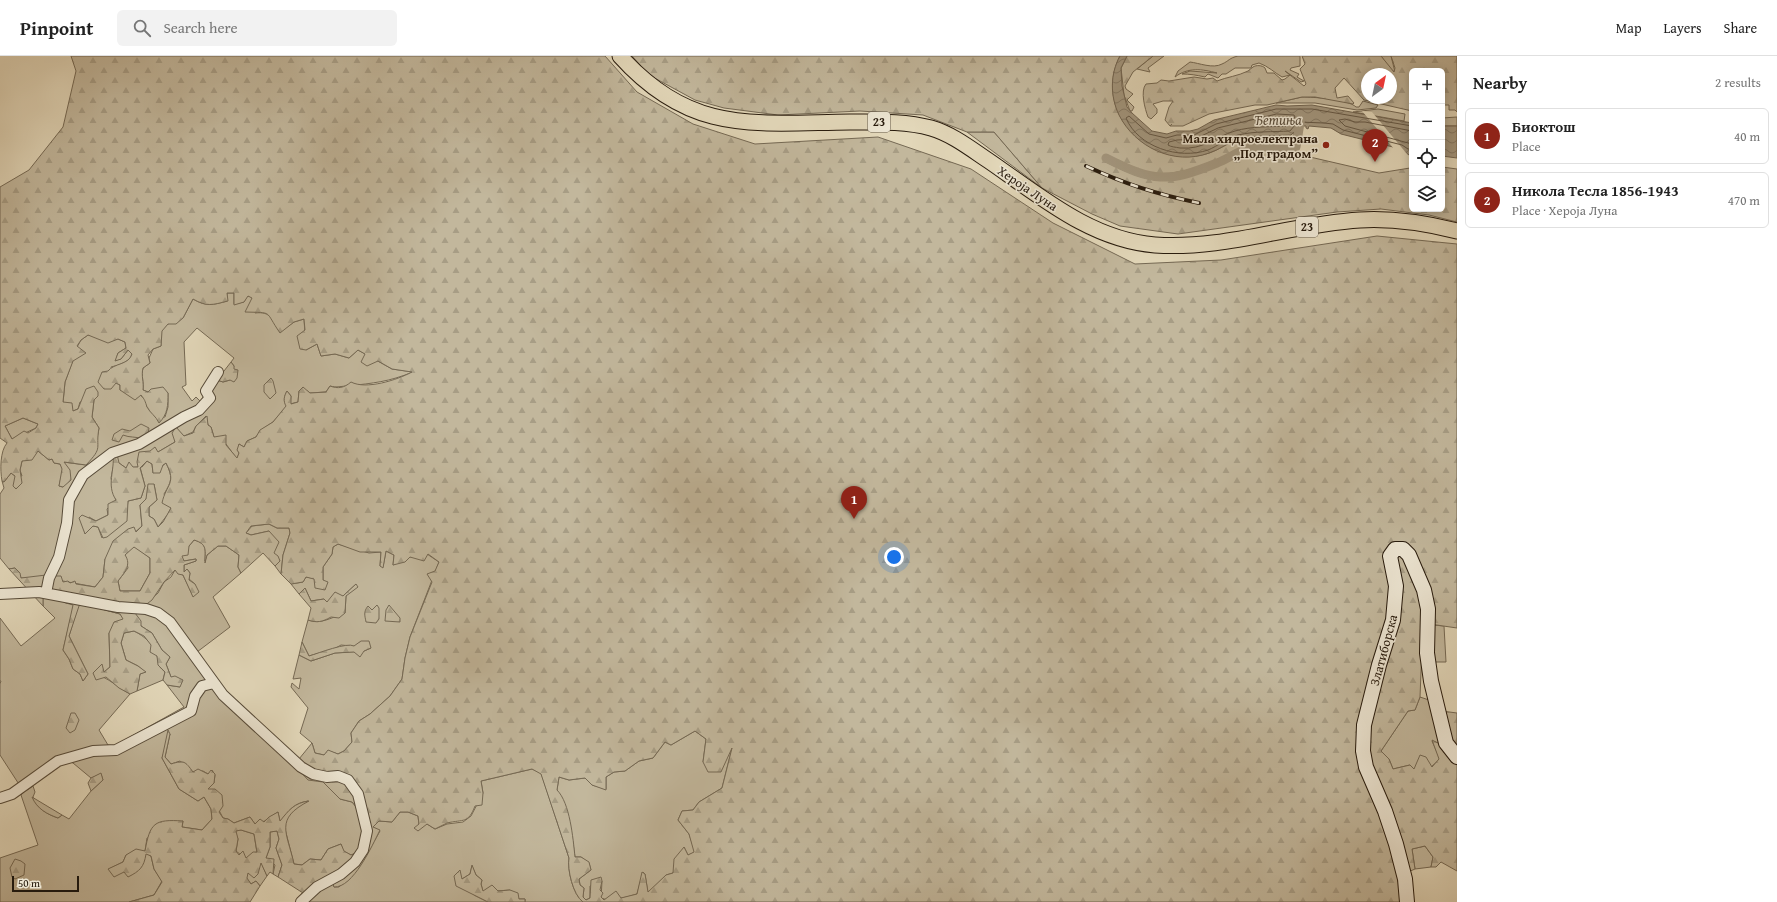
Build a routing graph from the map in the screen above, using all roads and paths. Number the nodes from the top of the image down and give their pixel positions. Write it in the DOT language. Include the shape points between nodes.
graph roads {
  1 [pos="620,56"];
  2 [pos="1457,231"];
  3 [pos="218,372"];
  4 [pos="46,593"];
  5 [pos="0,594"];
  6 [pos="214,683"];
  7 [pos="1457,757"];
  8 [pos="0,798"];
  9 [pos="300,902"];
  10 [pos="1407,902"];
  1 -- 2 [label="main road, Хероја Луна / 23" via="659,92 680,105 706,115 761,124 883,122 934,129 970,149 1072,217 1102,232 1141,243 1211,243 1370,219 1397,220"];
  3 -- 4 [label="street" via="206,391 210,398 199,410 139,444 112,453 83,475 69,500 67,523 59,557 49,578"];
  4 -- 5 [label="street"];
  4 -- 6 [label="street" via="158,613 170,622"];
  6 -- 8 [label="street" via="202,686 195,696 191,711 174,721 116,750 93,751 58,761 12,794"];
  6 -- 9 [label="street" via="223,695 301,767 313,774 338,776 348,780 358,794 367,831 363,850 355,862 341,874 317,887"];
  7 -- 10 [label="street, Златиборска" via="1446,743 1431,682 1427,653 1428,609 1424,590 1409,555 1403,549 1395,549 1390,556 1396,586 1393,620 1364,725 1363,751 1366,767 1385,811 1399,854"];
}
